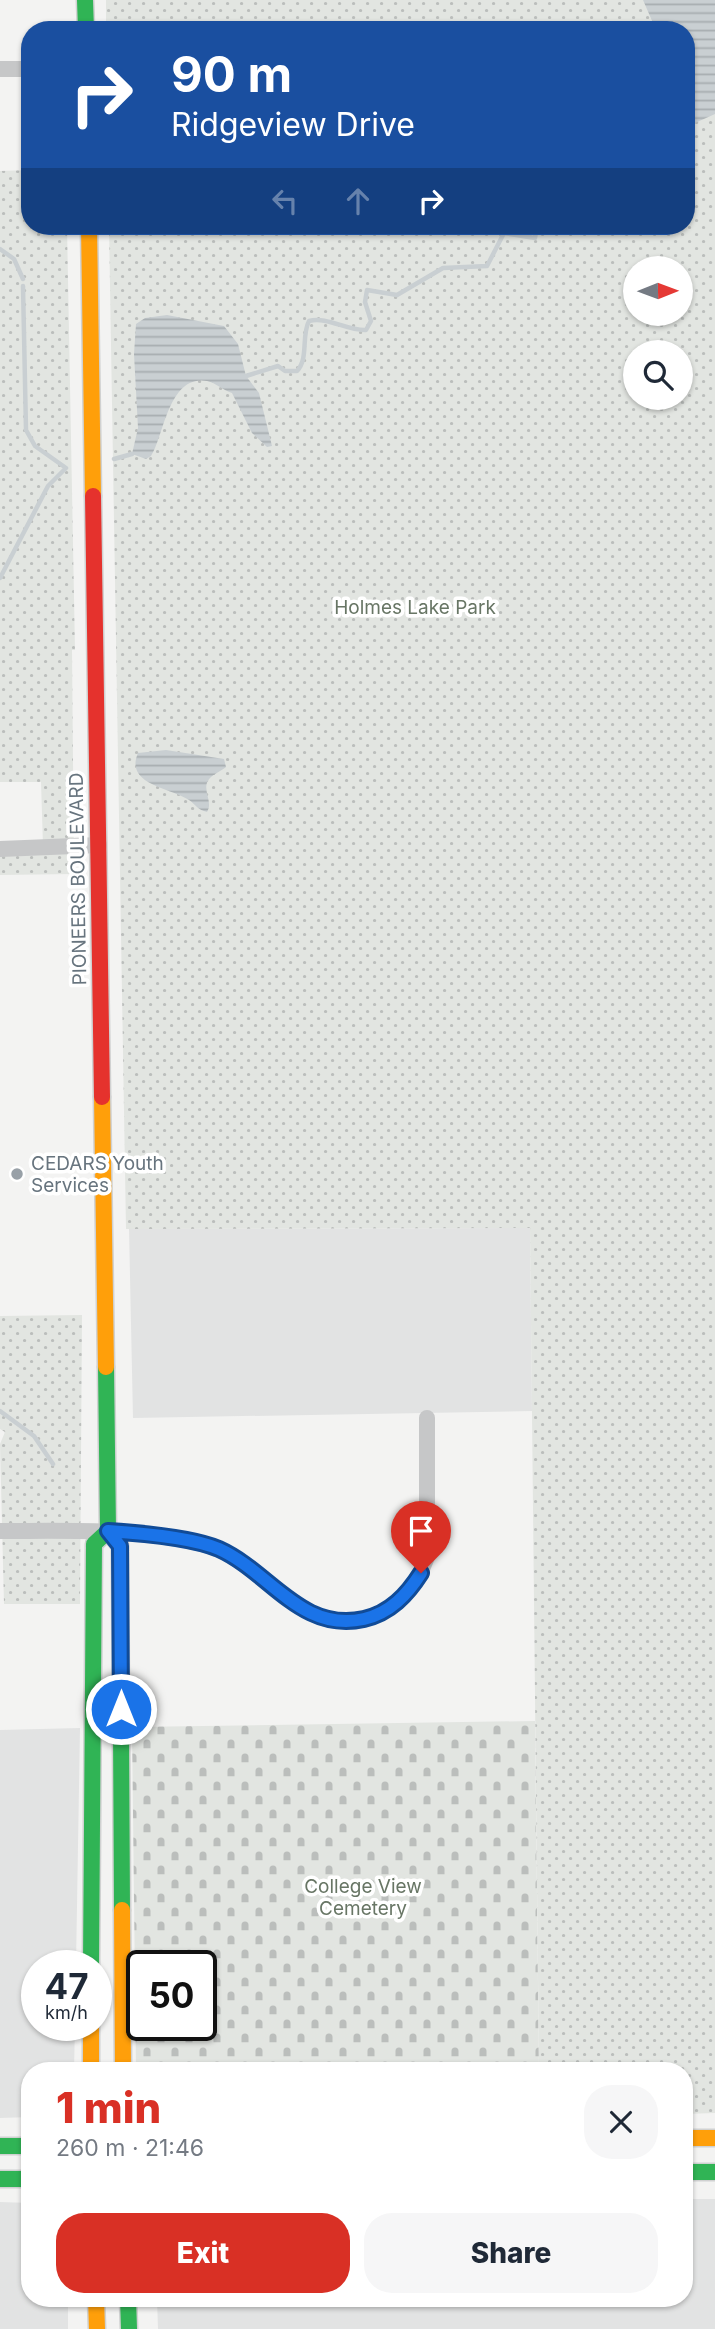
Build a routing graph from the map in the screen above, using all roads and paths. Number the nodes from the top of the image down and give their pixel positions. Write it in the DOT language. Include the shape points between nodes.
graph roads {
  1 [pos="85,0"];
  2 [pos="86,21"];
  3 [pos="0,69"];
  4 [pos="21,69"];
  5 [pos="89,235"];
  6 [pos="99,845"];
  7 [pos="0,849"];
  8 [pos="427,1418"];
  9 [pos="0,1531"];
  10 [pos="108,1531"];
  11 [pos="91,1950"];
  12 [pos="91,2041"];
  13 [pos="91,2062"];
  14 [pos="123,2062"];
  15 [pos="693,2138"];
  16 [pos="715,2138"];
  17 [pos="0,2146"];
  18 [pos="21,2146"];
  19 [pos="693,2172"];
  20 [pos="715,2172"];
  21 [pos="0,2179"];
  22 [pos="21,2179"];
  23 [pos="96,2307"];
  24 [pos="128,2307"];
  25 [pos="97,2329"];
  26 [pos="129,2329"];
  1 -- 2 [label="main road"];
  3 -- 4 [label="street"];
  5 -- 6 [label="main road, PIONEERS BOULEVARD"];
  6 -- 7 [label="street"];
  6 -- 10 [label="main road, PIONEERS BOULEVARD"];
  8 -- 10 [label="street" via="427,1557 400,1601 369,1617 339,1621 305,1612 218,1549"];
  9 -- 10 [label="street"];
  10 -- 11 [label="main road, PIONEERS BOULEVARD" via="94,1544"];
  10 -- 14 [label="main road, PIONEERS BOULEVARD" via="120,1546"];
  12 -- 13 [label="main road"];
  15 -- 16 [label="main road"];
  17 -- 18 [label="main road"];
  19 -- 20 [label="main road"];
  21 -- 22 [label="main road"];
  23 -- 25 [label="main road"];
  24 -- 26 [label="main road"];
}
